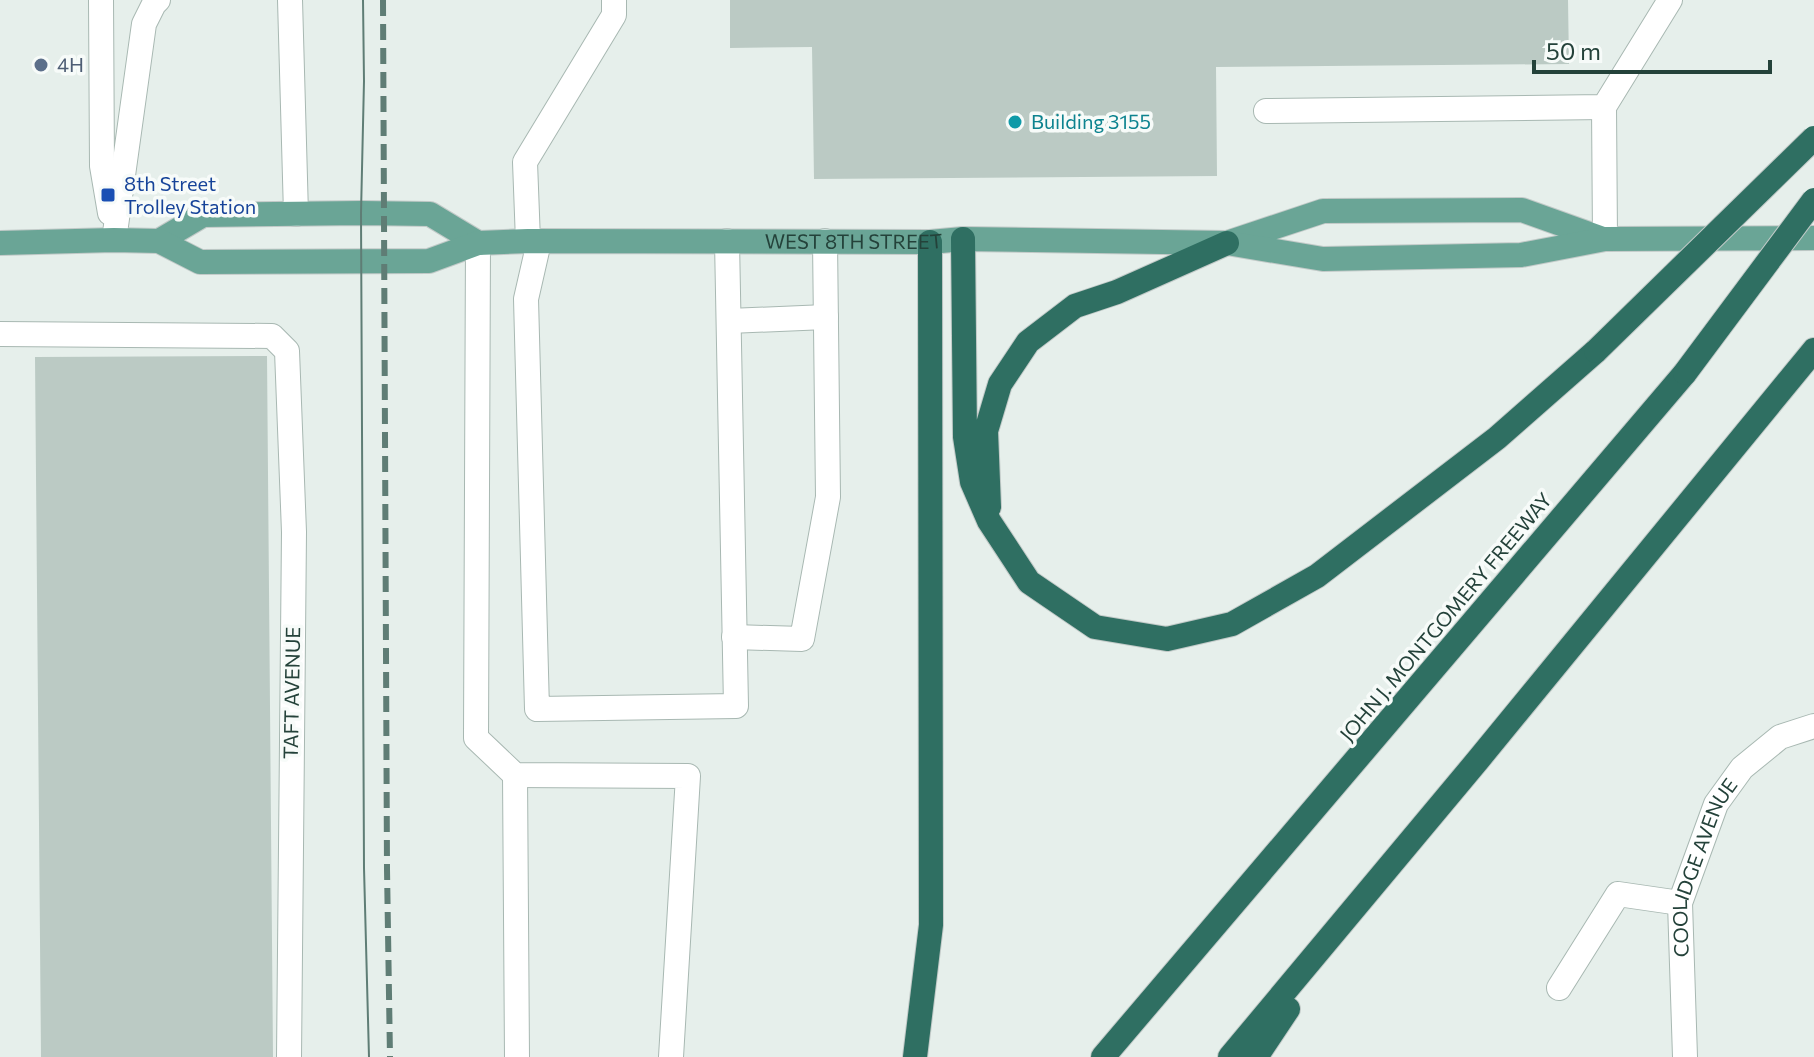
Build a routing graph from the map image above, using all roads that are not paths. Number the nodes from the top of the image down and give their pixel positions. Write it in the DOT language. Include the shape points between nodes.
graph roads {
  1 [pos="101,0"];
  2 [pos="158,0"];
  3 [pos="290,0"];
  4 [pos="614,0"];
  5 [pos="1670,0"];
  6 [pos="1604,107"];
  7 [pos="1266,111"];
  8 [pos="1814,138"];
  9 [pos="1814,200"];
  10 [pos="296,214"];
  11 [pos="1814,238"];
  12 [pos="963,239"];
  13 [pos="1605,239"];
  14 [pos="114,240"];
  15 [pos="159,241"];
  16 [pos="727,241"];
  17 [pos="825,241"];
  18 [pos="533,242"];
  19 [pos="930,242"];
  20 [pos="0,243"];
  21 [pos="478,243"];
  22 [pos="1227,243"];
  23 [pos="826,317"];
  24 [pos="729,321"];
  25 [pos="0,334"];
  26 [pos="1813,350"];
  27 [pos="989,521"];
  28 [pos="734,637"];
  29 [pos="1814,726"];
  30 [pos="515,775"];
  31 [pos="1680,903"];
  32 [pos="1357,905"];
  33 [pos="1559,988"];
  34 [pos="289,1057"];
  35 [pos="517,1057"];
  36 [pos="671,1057"];
  37 [pos="915,1057"];
  38 [pos="1103,1057"];
  39 [pos="1230,1057"];
  40 [pos="1256,1057"];
  41 [pos="1685,1057"];
  1 -- 14 [label="street" via="102,166"];
  2 -- 14 [label="street" via="144,24"];
  3 -- 10 [label="street"];
  4 -- 18 [label="street" via="614,15 525,162"];
  5 -- 6 [label="street"];
  6 -- 7 [label="street"];
  6 -- 13 [label="street"];
  8 -- 27 [label="highway, bridge" via="1596,351 1497,438 1317,576 1232,624 1167,639 1095,627 1029,582"];
  9 -- 38 [label="highway, JOHN J. MONTGOMERY FREEWAY, bridge" via="1685,373"];
  10 -- 15 [label="main road" via="203,215"];
  10 -- 21 [label="main road" via="430,214"];
  11 -- 13 [label="main road, WEST 8TH STREET"];
  12 -- 19 [label="main road, WEST 8TH STREET"];
  12 -- 22 [label="main road, WEST 8TH STREET"];
  12 -- 27 [label="highway" via="965,437 972,482"];
  13 -- 22 [label="main road, WEST 8TH STREET" via="1521,255 1323,259"];
  13 -- 22 [label="main road, WEST 8TH STREET" via="1522,210 1323,211"];
  14 -- 15 [label="main road, WEST 8TH STREET"];
  14 -- 20 [label="main road, WEST 8TH STREET"];
  15 -- 21 [label="main road, WEST 8TH STREET" via="200,262 429,261"];
  16 -- 17 [label="main road, WEST 8TH STREET"];
  16 -- 18 [label="main road, WEST 8TH STREET"];
  16 -- 24 [label="street"];
  17 -- 19 [label="main road, WEST 8TH STREET"];
  17 -- 23 [label="street"];
  18 -- 21 [label="main road, WEST 8TH STREET"];
  18 -- 28 [label="street" via="526,299 537,709 736,706"];
  19 -- 37 [label="highway" via="931,925"];
  21 -- 30 [label="street" via="476,738"];
  22 -- 27 [label="highway" via="1075,306 1028,342 1000,384 986,431"];
  23 -- 24 [label="street"];
  23 -- 28 [label="street" via="828,497 802,639"];
  24 -- 28 [label="street"];
  25 -- 34 [label="street, TAFT AVENUE" via="272,336 287,351 294,532"];
  26 -- 32 [label="highway"];
  29 -- 31 [label="street, COOLIDGE AVENUE" via="1780,737 1742,768 1716,804"];
  30 -- 35 [label="street"];
  30 -- 36 [label="street" via="688,776"];
  31 -- 33 [label="street" via="1618,894"];
  31 -- 41 [label="street, COOLIDGE AVENUE"];
  32 -- 39 [label="highway"];
  32 -- 40 [label="highway"];
}
